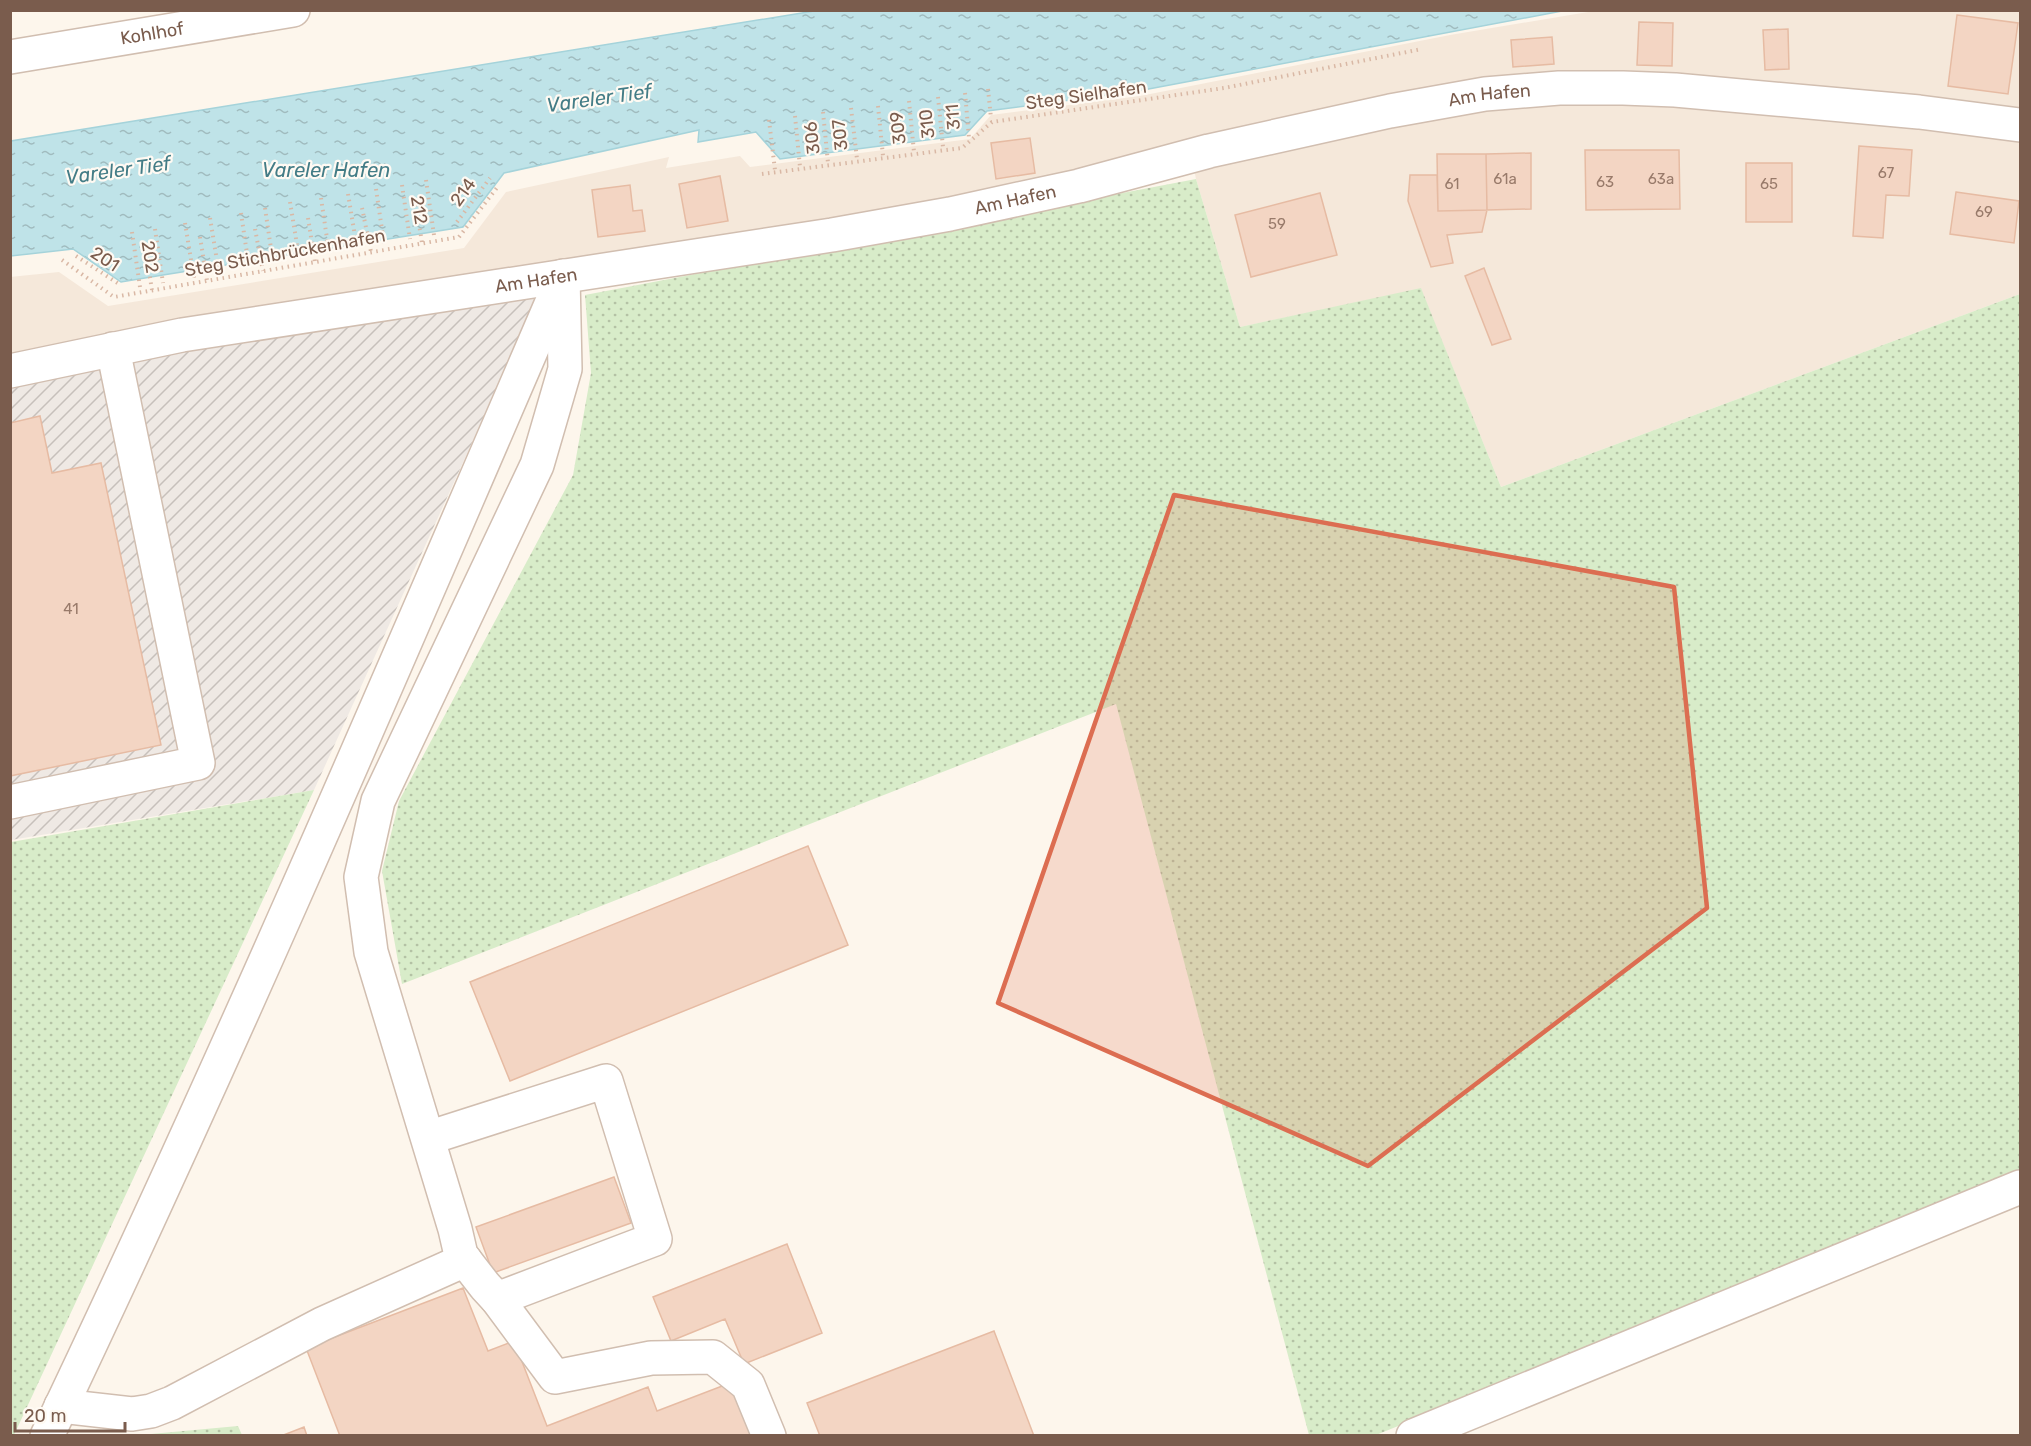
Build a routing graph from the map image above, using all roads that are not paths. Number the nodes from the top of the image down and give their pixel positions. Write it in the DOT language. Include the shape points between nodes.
graph roads {
  1 [pos="293,10"];
  2 [pos="10,57"];
  3 [pos="2020,125"];
  4 [pos="563,276"];
  5 [pos="113,349"];
  6 [pos="10,371"];
  7 [pos="10,802"];
  8 [pos="428,1138"];
  9 [pos="2020,1187"];
  10 [pos="465,1260"];
  11 [pos="497,1299"];
  12 [pos="61,1406"];
  13 [pos="47,1436"];
  14 [pos="770,1436"];
  15 [pos="1413,1436"];
  1 -- 2 [label="street, Kohlhof"];
  3 -- 4 [label="street, Am Hafen" via="1675,90 1559,88 1494,93 1390,111 1209,151 1079,186 950,214"];
  4 -- 5 [label="street, Am Hafen"];
  4 -- 8 [label="street" via="565,369 537,465 378,801 361,877 371,952"];
  4 -- 12 [label="street" via="340,793"];
  5 -- 6 [label="street, Am Hafen"];
  5 -- 7 [label="street" via="198,763"];
  8 -- 10 [label="street"];
  8 -- 11 [label="street" via="606,1081 656,1239"];
  9 -- 15 [label="street"];
  10 -- 11 [label="street"];
  10 -- 12 [label="street" via="322,1324 151,1411 132,1414"];
  11 -- 14 [label="street" via="555,1377 651,1358 713,1357 748,1385"];
  12 -- 13 [label="street"];
}
